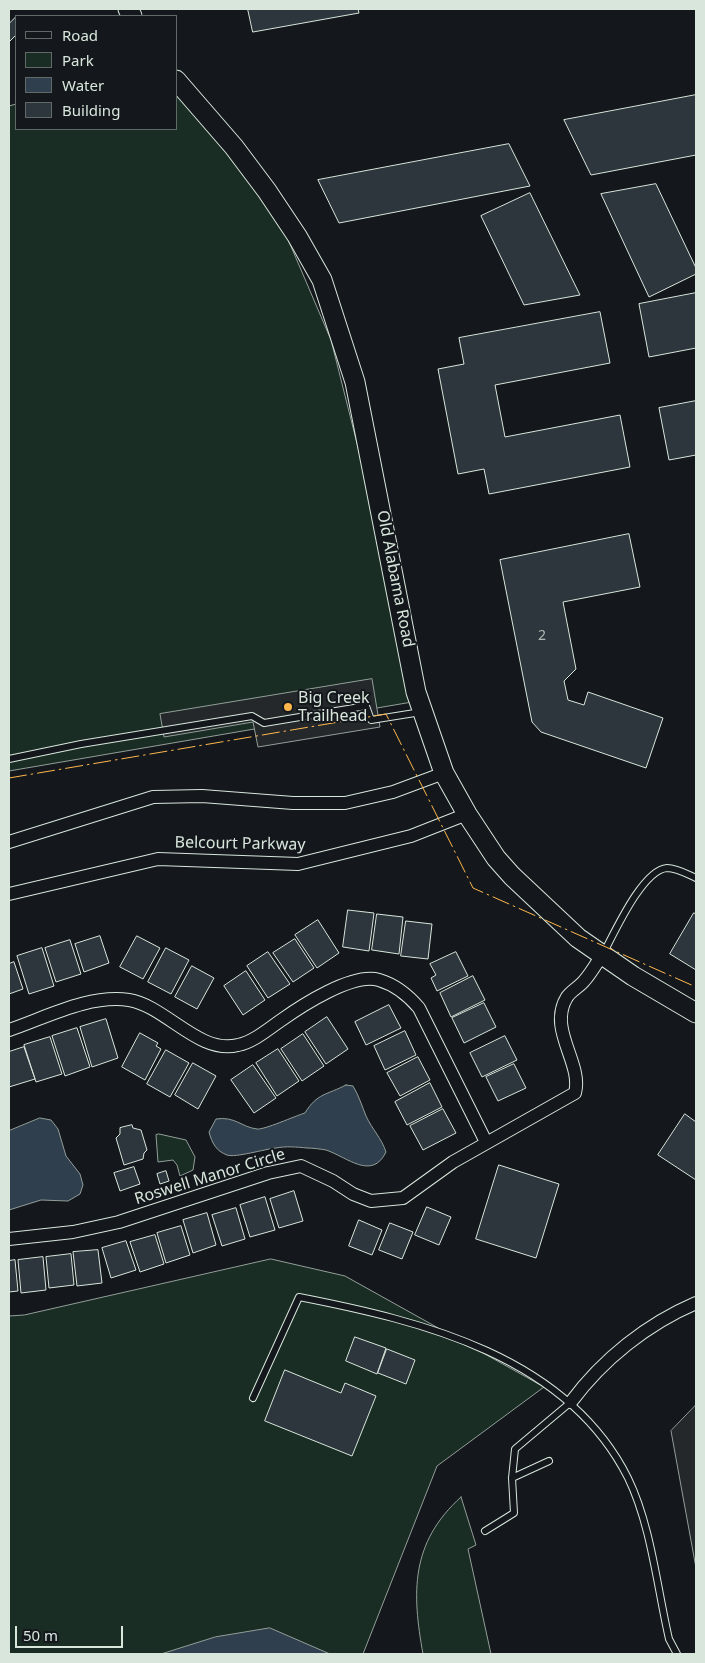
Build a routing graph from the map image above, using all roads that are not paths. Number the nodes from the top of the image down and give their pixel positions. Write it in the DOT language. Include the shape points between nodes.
graph roads {
  1 [pos="178,82"];
  2 [pos="422,712"];
  3 [pos="9,759"];
  4 [pos="444,773"];
  5 [pos="467,814"];
  6 [pos="9,842"];
  7 [pos="696,878"];
  8 [pos="9,894"];
  9 [pos="602,955"];
  10 [pos="696,1013"];
  11 [pos="9,1030"];
  12 [pos="486,1142"];
  13 [pos="9,1239"];
  14 [pos="696,1303"];
  15 [pos="253,1398"];
  16 [pos="571,1402"];
  17 [pos="549,1461"];
  18 [pos="512,1478"];
  19 [pos="485,1531"];
  20 [pos="677,1654"];
  1 -- 2 [label="main road, Old Alabama Road" via="267,191 322,280 355,382"];
  2 -- 3 [label="lane" via="372,720 366,706 264,723 252,716"];
  2 -- 4 [label="main road, Old Alabama Road"];
  4 -- 5 [label="main road, Old Alabama Road"];
  4 -- 6 [label="street" via="393,792 345,802 152,797"];
  5 -- 8 [label="street, Belcourt Parkway" via="411,836 298,864 158,859"];
  5 -- 9 [label="main road, Old Alabama Road" via="496,858 518,882 578,938"];
  7 -- 9 [label="lane" via="667,868 646,880"];
  9 -- 10 [label="main road, Old Alabama Road"];
  9 -- 12 [label="street, Roswell Manor Circle" via="584,982 567,997 562,1012 561,1030 572,1064 575,1093"];
  11 -- 12 [label="street" via="91,1002 130,1000 213,1045 226,1047 258,1036 309,1001 340,986 378,980 405,992 419,1008"];
  12 -- 13 [label="street, Roswell Manor Circle" via="403,1198 371,1201 301,1166 268,1173 119,1222 74,1232"];
  14 -- 16 [label="street" via="666,1317 602,1366 590,1376"];
  15 -- 16 [label="lane" via="299,1297 378,1312 454,1336 536,1376"];
  16 -- 18 [label="lane" via="515,1449"];
  16 -- 20 [label="lane" via="604,1439 628,1479 647,1535 669,1639"];
  17 -- 18 [label="lane"];
  18 -- 19 [label="lane" via="514,1513"];
}
